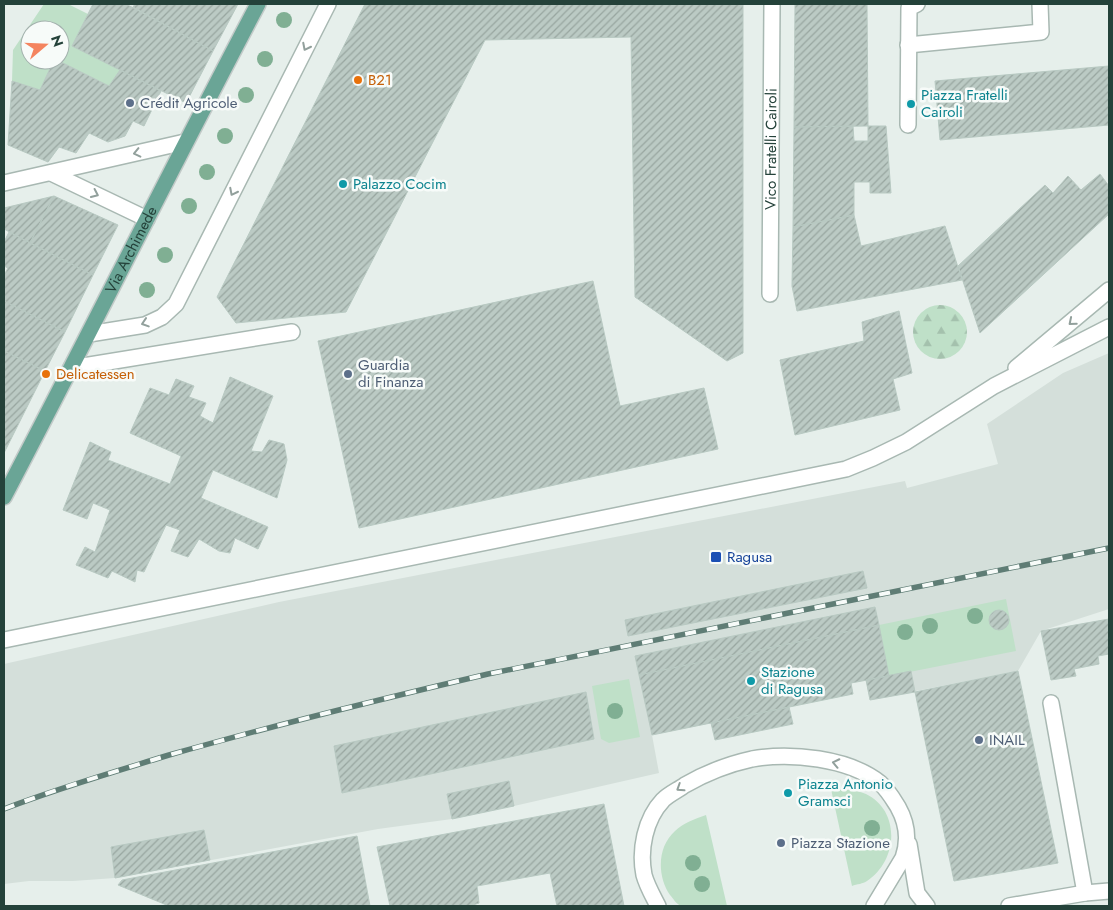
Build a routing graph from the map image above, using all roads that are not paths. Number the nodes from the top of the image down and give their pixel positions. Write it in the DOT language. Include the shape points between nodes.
graph roads {
  1 [pos="258,4"];
  2 [pos="328,4"];
  3 [pos="772,4"];
  4 [pos="917,4"];
  5 [pos="1040,4"];
  6 [pos="908,45"];
  7 [pos="908,125"];
  8 [pos="185,142"];
  9 [pos="51,174"];
  10 [pos="4,183"];
  11 [pos="147,219"];
  12 [pos="1109,290"];
  13 [pos="770,294"];
  14 [pos="1109,327"];
  15 [pos="292,332"];
  16 [pos="89,334"];
  17 [pos="71,368"];
  18 [pos="994,386"];
  19 [pos="4,496"];
  20 [pos="4,640"];
  21 [pos="1052,703"];
  22 [pos="907,834"];
  23 [pos="1109,891"];
  24 [pos="1085,893"];
  25 [pos="658,906"];
  26 [pos="874,906"];
  27 [pos="927,906"];
  28 [pos="1009,906"];
  1 -- 8 [label="main road, Via Archimede"];
  2 -- 16 [label="street, one-way" via="176,304 162,317 145,325"];
  3 -- 13 [label="street, Vico Fratelli Cairoli"];
  4 -- 6 [label="street" via="909,8"];
  5 -- 6 [label="street" via="1041,32"];
  6 -- 7 [label="street"];
  8 -- 9 [label="street, one-way"];
  8 -- 11 [label="main road, Via Archimede"];
  9 -- 10 [label="street"];
  9 -- 11 [label="street, one-way"];
  11 -- 16 [label="main road, Via Archimede"];
  12 -- 18 [label="street, one-way"];
  14 -- 18 [label="street"];
  15 -- 17 [label="street"];
  16 -- 17 [label="main road, Via Archimede"];
  17 -- 19 [label="main road, Via Archimede"];
  18 -- 20 [label="street" via="906,442 846,469"];
  21 -- 24 [label="street"];
  22 -- 25 [label="street, one-way" via="902,814 892,796 880,783 858,770 842,764 794,757 764,757 727,766 676,790 654,812 647,828 642,861 644,876"];
  22 -- 26 [label="street" via="903,858"];
  22 -- 27 [label="street" via="917,893"];
  23 -- 24 [label="street"];
  24 -- 28 [label="street"];
}
